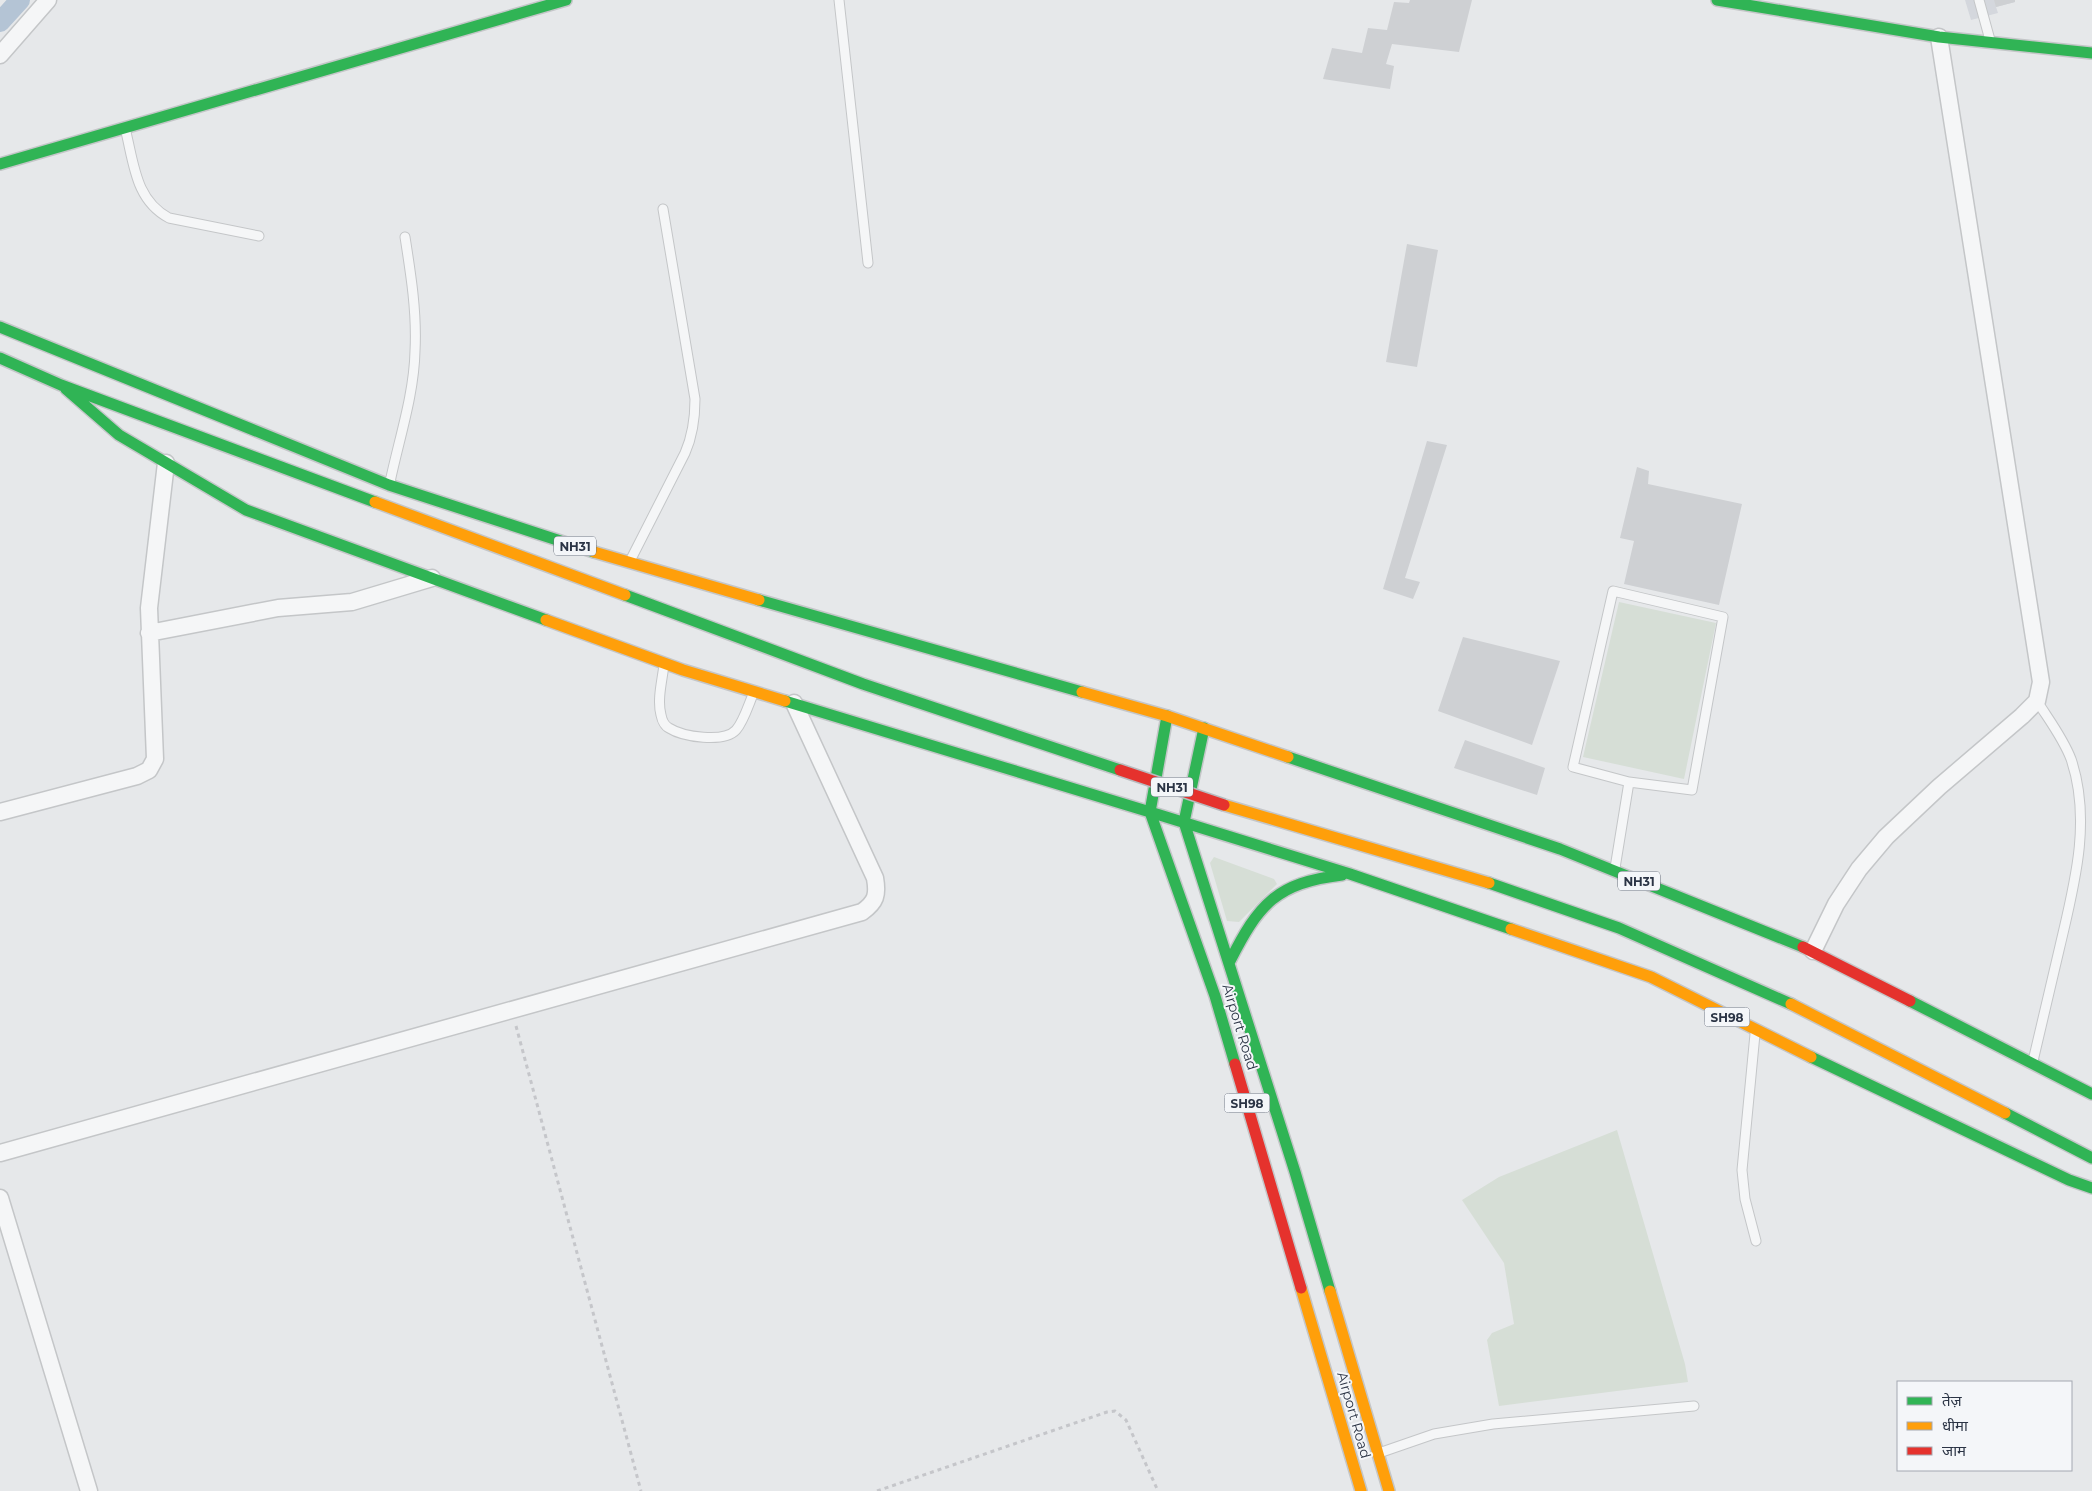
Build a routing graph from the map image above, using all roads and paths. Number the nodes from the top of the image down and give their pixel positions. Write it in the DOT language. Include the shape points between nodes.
graph roads {
  1 [pos="48,0"];
  2 [pos="566,0"];
  3 [pos="839,0"];
  4 [pos="1717,0"];
  5 [pos="1979,0"];
  6 [pos="1939,38"];
  7 [pos="1991,43"];
  8 [pos="2092,53"];
  9 [pos="0,55"];
  10 [pos="125,128"];
  11 [pos="0,164"];
  12 [pos="663,209"];
  13 [pos="259,236"];
  14 [pos="405,237"];
  15 [pos="868,263"];
  16 [pos="0,327"];
  17 [pos="0,358"];
  18 [pos="61,385"];
  19 [pos="166,463"];
  20 [pos="389,484"];
  21 [pos="629,563"];
  22 [pos="432,578"];
  23 [pos="149,633"];
  24 [pos="665,663"];
  25 [pos="754,691"];
  26 [pos="2036,701"];
  27 [pos="794,703"];
  28 [pos="1167,716"];
  29 [pos="1204,728"];
  30 [pos="1629,782"];
  31 [pos="0,812"];
  32 [pos="1150,812"];
  33 [pos="1184,822"];
  34 [pos="1615,871"];
  35 [pos="1350,874"];
  36 [pos="1813,951"];
  37 [pos="1230,961"];
  38 [pos="512,1010"];
  39 [pos="1755,1031"];
  40 [pos="2032,1064"];
  41 [pos="2092,1094"];
  42 [pos="0,1153"];
  43 [pos="2092,1158"];
  44 [pos="2092,1188"];
  45 [pos="0,1198"];
  46 [pos="1756,1241"];
  47 [pos="1694,1406"];
  48 [pos="1378,1453"];
  49 [pos="88,1491"];
  50 [pos="641,1491"];
  51 [pos="878,1491"];
  52 [pos="1158,1491"];
  53 [pos="1361,1491"];
  54 [pos="1389,1491"];
  1 -- 9 [label="street"];
  2 -- 10 [label="main road"];
  3 -- 15 [label="lane"];
  4 -- 6 [label="main road"];
  5 -- 7 [label="lane"];
  6 -- 7 [label="main road"];
  6 -- 26 [label="street" via="2040,663 2042,682"];
  7 -- 8 [label="main road"];
  10 -- 11 [label="main road"];
  10 -- 13 [label="lane" via="141,190 157,211 170,218"];
  12 -- 21 [label="lane" via="695,399 694,421 691,439"];
  14 -- 20 [label="lane" via="415,306 415,352"];
  16 -- 20 [label="main road, NH31"];
  17 -- 18 [label="main road, NH31"];
  18 -- 19 [label="main road" via="119,436"];
  18 -- 43 [label="main road, NH31, bridge" via="863,684 1224,805 1536,897 1673,950 1861,1038"];
  19 -- 22 [label="main road" via="246,510"];
  19 -- 23 [label="street"];
  20 -- 21 [label="main road, NH31"];
  21 -- 28 [label="main road, NH31"];
  22 -- 23 [label="street" via="352,602 278,608"];
  22 -- 24 [label="main road"];
  23 -- 31 [label="street" via="156,747 155,759 149,770 137,776"];
  24 -- 25 [label="main road"];
  24 -- 25 [label="lane" via="661,716 665,725 679,732 713,738 730,735 737,729"];
  25 -- 27 [label="main road"];
  26 -- 36 [label="street" via="1886,837 1836,904"];
  26 -- 40 [label="lane" via="2064,742 2072,760 2082,830 2075,885"];
  27 -- 32 [label="main road"];
  27 -- 38 [label="street" via="875,878 878,891 875,902 862,912"];
  28 -- 29 [label="main road, NH31"];
  28 -- 32 [label="main road, Airport Road / SH98"];
  29 -- 33 [label="main road"];
  29 -- 34 [label="main road, NH31" via="1560,849"];
  30 -- 30 [label="lane" via="1573,767 1613,591 1723,617 1692,790"];
  30 -- 34 [label="lane"];
  32 -- 33 [label="main road, SH98"];
  32 -- 53 [label="main road, Airport Road / SH98" via="1215,996"];
  33 -- 35 [label="main road, SH98"];
  33 -- 37 [label="main road, SH98"];
  34 -- 36 [label="main road, NH31"];
  35 -- 37 [label="main road" via="1317,877 1278,893 1261,908"];
  35 -- 39 [label="main road, SH98" via="1651,977"];
  36 -- 40 [label="main road, NH31"];
  37 -- 48 [label="main road, SH98"];
  38 -- 42 [label="street"];
  38 -- 50 [label="path"];
  39 -- 44 [label="main road, SH98"];
  39 -- 46 [label="lane" via="1742,1170 1745,1199"];
  40 -- 41 [label="main road, NH31"];
  45 -- 49 [label="street"];
  47 -- 48 [label="lane" via="1494,1424 1434,1434"];
  48 -- 54 [label="main road, SH98"];
  51 -- 52 [label="path" via="1107,1412 1115,1412 1126,1420"];
}
